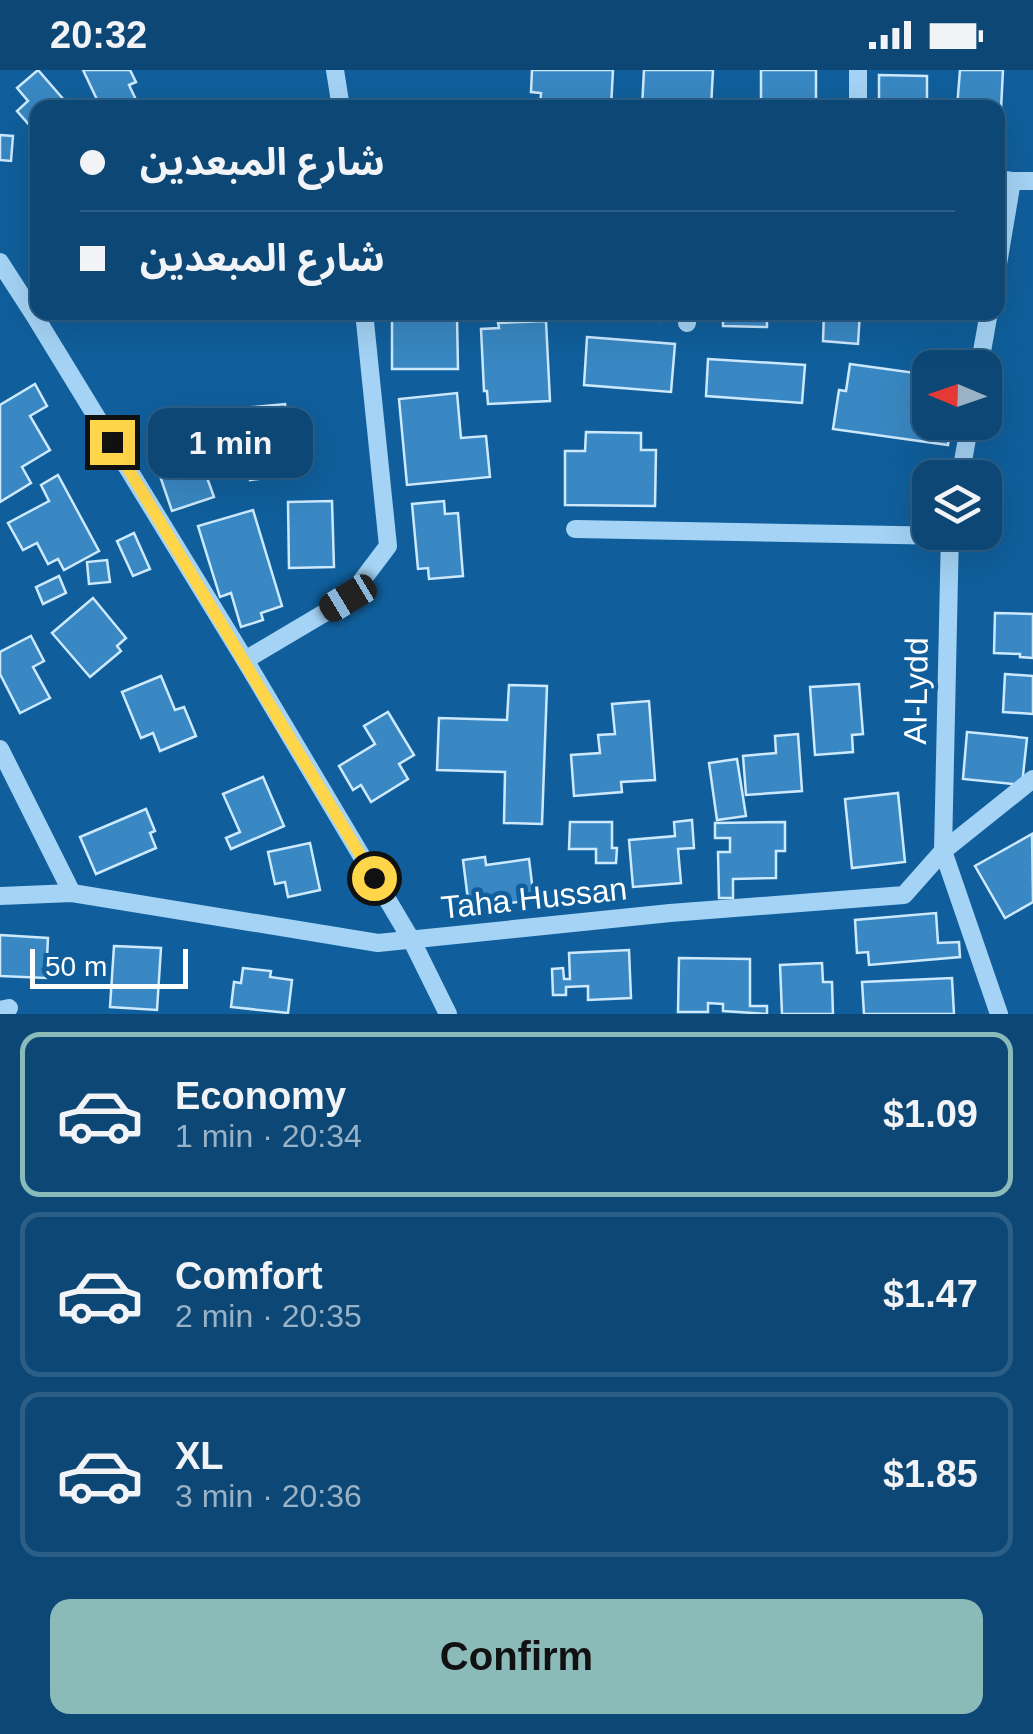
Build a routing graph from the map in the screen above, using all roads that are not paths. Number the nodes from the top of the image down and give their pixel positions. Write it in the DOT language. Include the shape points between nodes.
graph roads {
  1 [pos="335,70"];
  2 [pos="858,70"];
  3 [pos="340,100"];
  4 [pos="858,100"];
  5 [pos="1005,180"];
  6 [pos="1033,181"];
  7 [pos="0,262"];
  8 [pos="30,309"];
  9 [pos="37,320"];
  10 [pos="365,320"];
  11 [pos="988,320"];
  12 [pos="982,350"];
  13 [pos="575,529"];
  14 [pos="912,533"];
  15 [pos="950,550"];
  16 [pos="245,660"];
  17 [pos="0,750"];
  18 [pos="1033,778"];
  19 [pos="943,851"];
  20 [pos="72,893"];
  21 [pos="0,896"];
  22 [pos="412,941"];
  23 [pos="448,1014"];
  24 [pos="999,1014"];
  1 -- 3 [label="street"];
  2 -- 4 [label="street"];
  5 -- 6 [label="street"];
  7 -- 8 [label="street"];
  9 -- 16 [label="street"];
  10 -- 16 [label="street" via="388,546 348,598"];
  11 -- 12 [label="street"];
  13 -- 14 [label="street"];
  15 -- 19 [label="street, Al-Lydd"];
  16 -- 22 [label="street"];
  17 -- 20 [label="street"];
  18 -- 19 [label="street, Taha Hussan"];
  19 -- 22 [label="street, Taha Hussan" via="904,895"];
  19 -- 24 [label="street"];
  20 -- 21 [label="street, Taha Hussan"];
  20 -- 22 [label="street, Taha Hussan" via="378,944"];
  22 -- 23 [label="street"];
}
